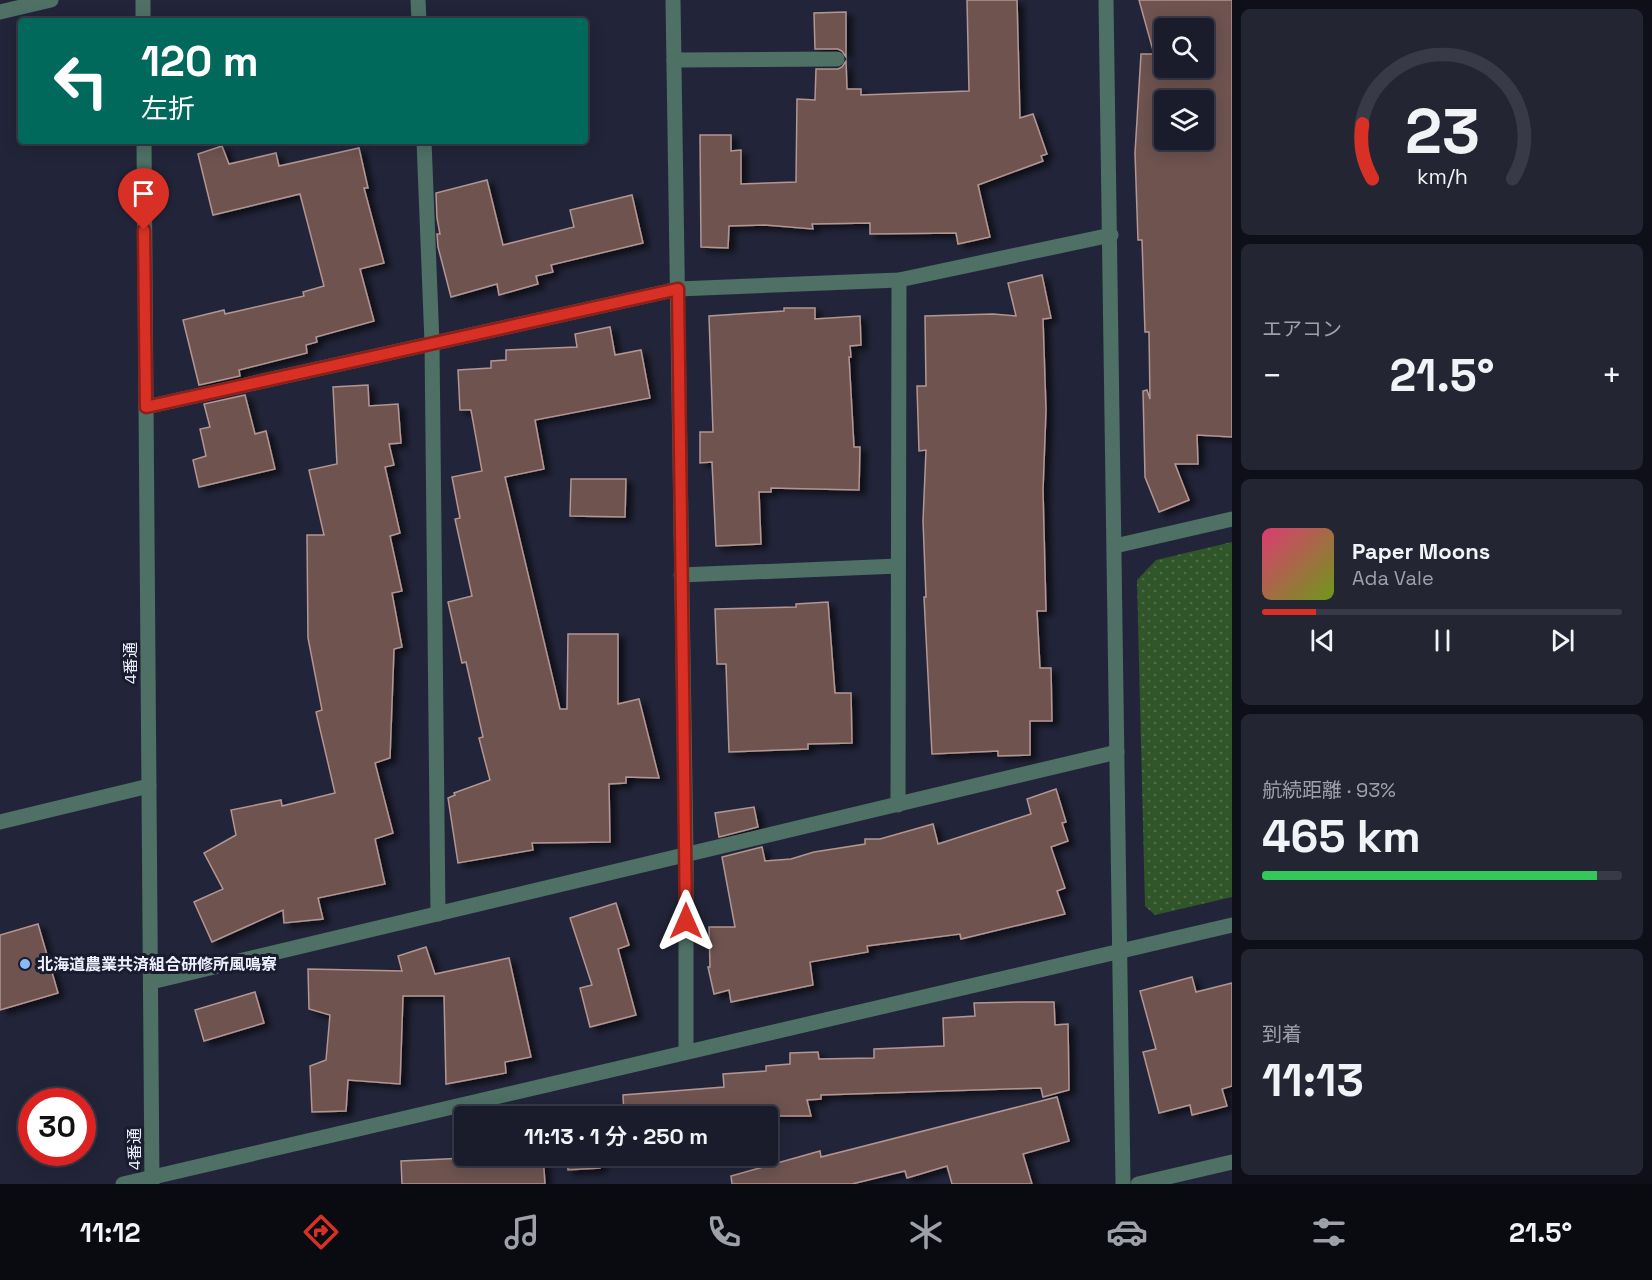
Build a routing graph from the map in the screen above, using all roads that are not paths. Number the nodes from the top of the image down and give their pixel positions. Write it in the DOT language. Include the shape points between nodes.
graph roads {
  1 [pos="51,0"];
  2 [pos="143,0"];
  3 [pos="418,0"];
  4 [pos="674,0"];
  5 [pos="1106,0"];
  6 [pos="0,12"];
  7 [pos="143,18"];
  8 [pos="418,18"];
  9 [pos="837,59"];
  10 [pos="674,60"];
  11 [pos="144,144"];
  12 [pos="424,144"];
  13 [pos="1111,235"];
  14 [pos="899,280"];
  15 [pos="678,289"];
  16 [pos="432,343"];
  17 [pos="146,407"];
  18 [pos="1232,519"];
  19 [pos="1114,546"];
  20 [pos="898,566"];
  21 [pos="681,574"];
  22 [pos="1117,752"];
  23 [pos="149,786"];
  24 [pos="898,805"];
  25 [pos="0,822"];
  26 [pos="686,855"];
  27 [pos="438,914"];
  28 [pos="1232,925"];
  29 [pos="1120,951"];
  30 [pos="151,982"];
  31 [pos="686,1052"];
  32 [pos="1232,1162"];
  33 [pos="152,1181"];
  34 [pos="123,1184"];
  35 [pos="1123,1184"];
  36 [pos="1138,1184"];
  1 -- 6 [label="street"];
  2 -- 7 [label="street"];
  3 -- 8 [label="street"];
  4 -- 10 [label="street"];
  5 -- 13 [label="street"];
  9 -- 10 [label="street"];
  10 -- 15 [label="street"];
  11 -- 17 [label="street, 4番通"];
  12 -- 16 [label="street"];
  13 -- 14 [label="street"];
  13 -- 19 [label="street"];
  14 -- 15 [label="street"];
  14 -- 20 [label="street"];
  15 -- 16 [label="street"];
  15 -- 21 [label="street"];
  16 -- 17 [label="street"];
  16 -- 27 [label="street"];
  17 -- 23 [label="street, 4番通"];
  18 -- 19 [label="street"];
  19 -- 22 [label="street"];
  20 -- 21 [label="street"];
  20 -- 24 [label="street"];
  21 -- 26 [label="street"];
  22 -- 24 [label="street"];
  22 -- 29 [label="street"];
  23 -- 25 [label="street"];
  23 -- 30 [label="street, 4番通"];
  24 -- 26 [label="street"];
  26 -- 27 [label="street"];
  26 -- 31 [label="street"];
  27 -- 30 [label="street"];
  28 -- 29 [label="street"];
  29 -- 31 [label="street"];
  29 -- 35 [label="street"];
  30 -- 33 [label="street, 4番通"];
  31 -- 33 [label="street"];
  32 -- 36 [label="street"];
  33 -- 34 [label="street"];
}
